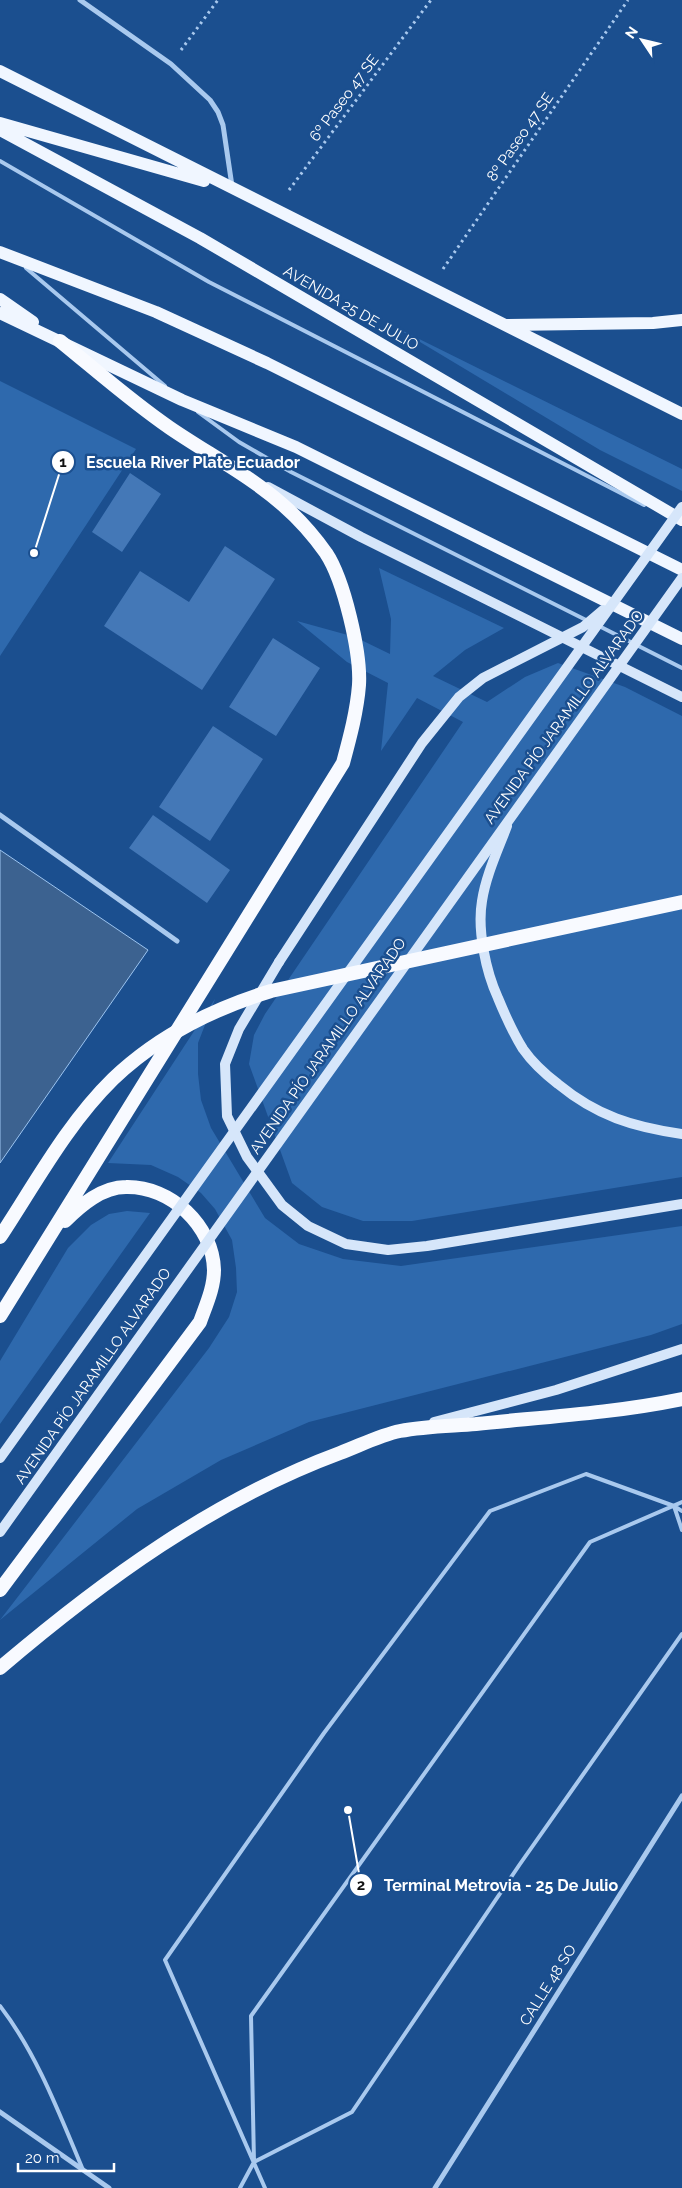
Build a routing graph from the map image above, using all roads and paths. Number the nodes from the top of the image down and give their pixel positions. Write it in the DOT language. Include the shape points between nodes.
graph roads {
  1 [pos="80,0"];
  2 [pos="218,0"];
  3 [pos="431,0"];
  4 [pos="628,0"];
  5 [pos="171,64"];
  6 [pos="0,71"];
  7 [pos="0,124"];
  8 [pos="0,130"];
  9 [pos="0,162"];
  10 [pos="232,189"];
  11 [pos="274,210"];
  12 [pos="0,251"];
  13 [pos="14,257"];
  14 [pos="430,288"];
  15 [pos="0,299"];
  16 [pos="0,313"];
  17 [pos="682,320"];
  18 [pos="504,325"];
  19 [pos="60,342"];
  20 [pos="182,400"];
  21 [pos="682,414"];
  22 [pos="238,471"];
  23 [pos="682,507"];
  24 [pos="682,520"];
  25 [pos="682,524"];
  26 [pos="682,570"];
  27 [pos="682,578"];
  28 [pos="618,596"];
  29 [pos="682,639"];
  30 [pos="682,668"];
  31 [pos="682,697"];
  32 [pos="513,813"];
  33 [pos="0,815"];
  34 [pos="682,902"];
  35 [pos="178,941"];
  36 [pos="682,1134"];
  37 [pos="682,1204"];
  38 [pos="0,1237"];
  39 [pos="48,1237"];
  40 [pos="0,1316"];
  41 [pos="682,1349"];
  42 [pos="682,1399"];
  43 [pos="400,1432"];
  44 [pos="0,1458"];
  45 [pos="682,1502"];
  46 [pos="674,1506"];
  47 [pos="682,1511"];
  48 [pos="682,1530"];
  49 [pos="0,1532"];
  50 [pos="0,1590"];
  51 [pos="682,1634"];
  52 [pos="0,1668"];
  53 [pos="682,1796"];
  54 [pos="0,2006"];
  55 [pos="0,2112"];
  56 [pos="254,2162"];
  57 [pos="83,2170"];
  58 [pos="109,2188"];
  59 [pos="240,2188"];
  60 [pos="265,2188"];
  61 [pos="435,2188"];
  1 -- 5 [label="street"];
  2 -- 5 [label="path"];
  3 -- 11 [label="path, 6º Paseo 47 SE"];
  4 -- 14 [label="path, 8º Paseo 47 SE"];
  5 -- 10 [label="street" via="210,100 218,112 223,125"];
  6 -- 10 [label="main road"];
  7 -- 10 [label="main road"];
  8 -- 24 [label="main road, AVENIDA 25 DE JULIO" via="200,238"];
  9 -- 25 [label="lane" via="209,282"];
  10 -- 11 [label="main road"];
  11 -- 14 [label="main road"];
  12 -- 13 [label="main road"];
  13 -- 20 [label="lane"];
  13 -- 26 [label="main road" via="156,312 267,363"];
  14 -- 18 [label="main road"];
  15 -- 19 [label="main road"];
  16 -- 19 [label="main road"];
  17 -- 18 [label="main road" via="653,324"];
  18 -- 21 [label="main road"];
  19 -- 20 [label="main road"];
  19 -- 22 [label="highway" via="158,420"];
  20 -- 29 [label="main road" via="296,447"];
  20 -- 30 [label="lane" via="239,442 291,472"];
  22 -- 31 [label="main road" via="361,537"];
  22 -- 39 [label="highway" via="284,505 327,555 340,586 357,656 359,684 352,730 343,763"];
  23 -- 28 [label="main road, AVENIDA PÍO JARAMILLO ALVARADO, bridge"];
  27 -- 32 [label="main road, AVENIDA PÍO JARAMILLO ALVARADO, bridge"];
  28 -- 37 [label="main road, bridge" via="583,628 483,678 459,697 422,743 239,1029 225,1064 227,1116 247,1157 282,1205 308,1226 346,1244 388,1250 427,1246"];
  28 -- 44 [label="main road, AVENIDA PÍO JARAMILLO ALVARADO, bridge"];
  32 -- 36 [label="main road, bridge" via="492,865 482,903 483,948 492,985 523,1050 546,1075 577,1099 612,1118 643,1128"];
  32 -- 49 [label="main road, AVENIDA PÍO JARAMILLO ALVARADO, bridge"];
  33 -- 35 [label="street"];
  34 -- 38 [label="highway, bridge" via="271,991 214,1011 163,1040 113,1080 62,1144"];
  39 -- 40 [label="highway"];
  39 -- 50 [label="highway" via="80,1206 103,1193 125,1186 146,1188 190,1213 202,1229 214,1270 210,1296 200,1322"];
  41 -- 43 [label="main road" via="556,1390"];
  42 -- 43 [label="highway" via="595,1412"];
  43 -- 52 [label="highway" via="317,1462 246,1494 203,1519 112,1579"];
  45 -- 46 [label="lane"];
  46 -- 47 [label="lane"];
  46 -- 48 [label="lane"];
  46 -- 56 [label="lane" via="590,1542 251,2016"];
  46 -- 56 [label="lane" via="586,1474 490,1511 324,1733 165,1960"];
  51 -- 56 [label="lane" via="520,1864 352,2112"];
  53 -- 61 [label="street, CALLE 48 SO"];
  54 -- 57 [label="lane" via="17,2029 38,2069"];
  55 -- 57 [label="street"];
  56 -- 59 [label="lane"];
  56 -- 60 [label="lane"];
  57 -- 58 [label="street"];
}
